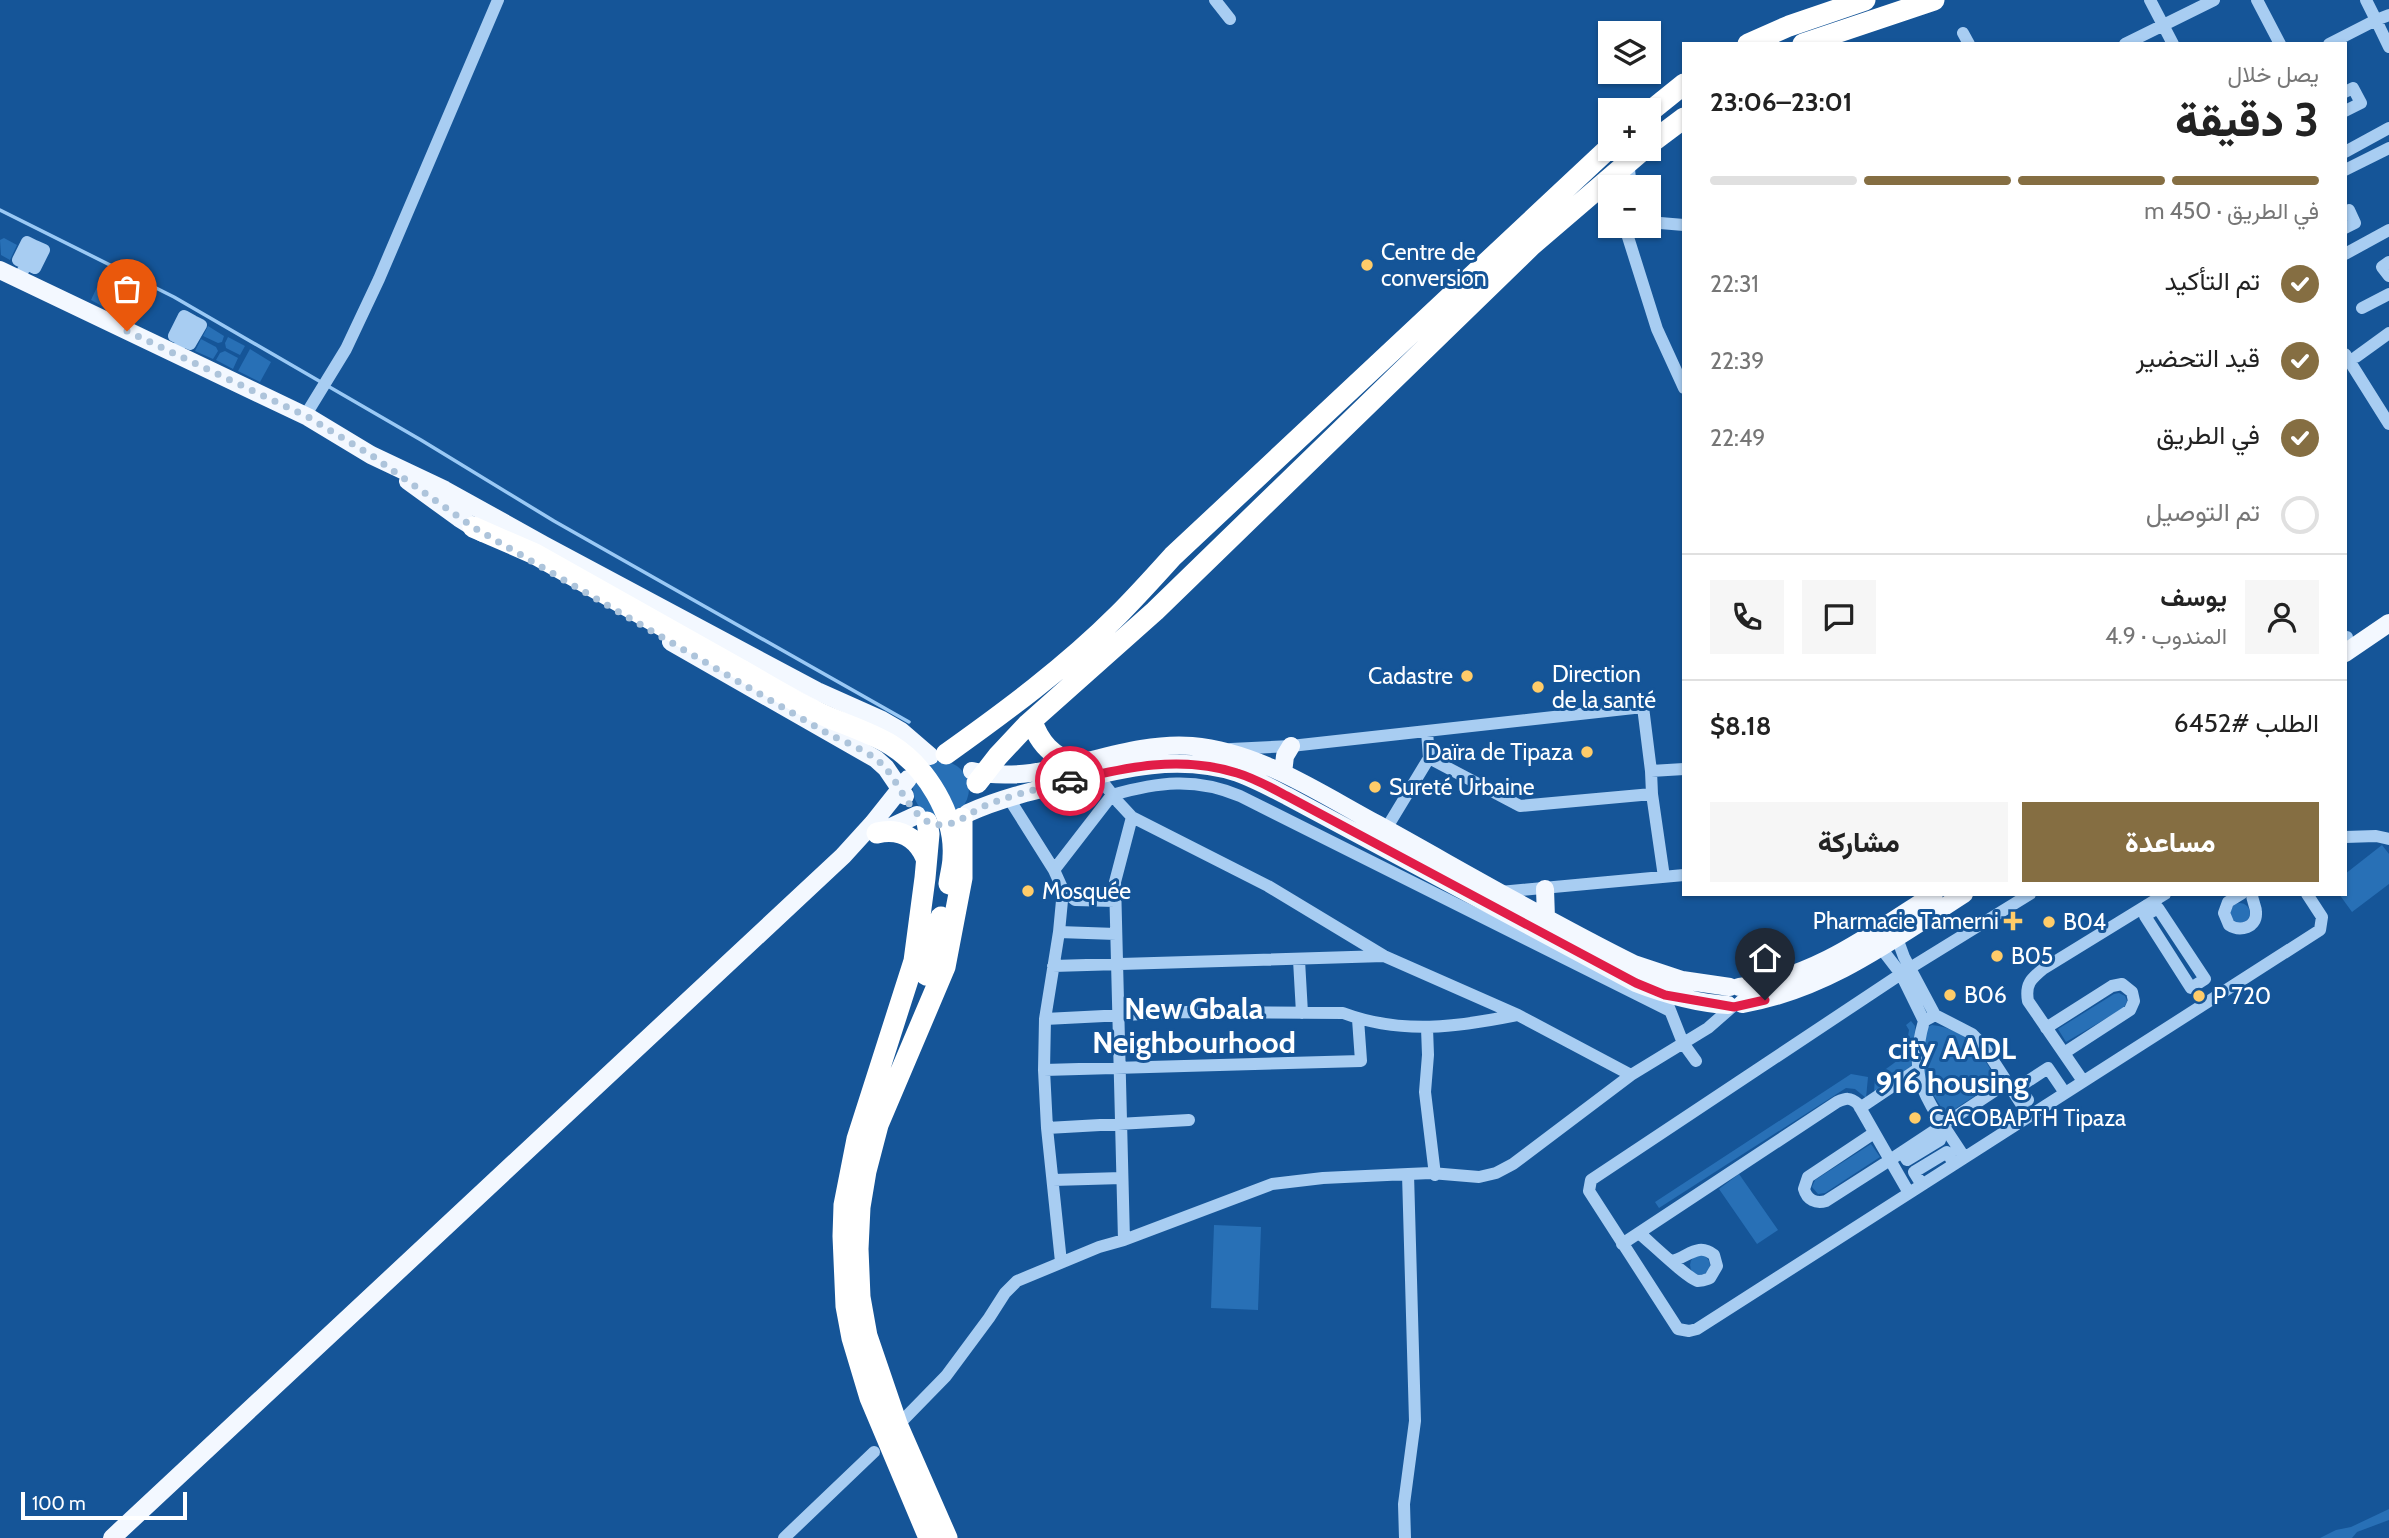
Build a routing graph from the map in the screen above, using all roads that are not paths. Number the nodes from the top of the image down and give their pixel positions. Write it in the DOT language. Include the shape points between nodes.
graph roads {
  1 [pos="498,0"];
  2 [pos="1215,0"];
  3 [pos="1865,0"];
  4 [pos="1934,0"];
  5 [pos="2150,0"];
  6 [pos="2214,0"];
  7 [pos="2257,0"];
  8 [pos="2366,0"];
  9 [pos="2389,15"];
  10 [pos="1230,19"];
  11 [pos="2376,20"];
  12 [pos="2163,25"];
  13 [pos="1753,42"];
  14 [pos="1809,42"];
  15 [pos="2130,42"];
  16 [pos="2172,42"];
  17 [pos="2279,42"];
  18 [pos="2333,42"];
  19 [pos="2389,47"];
  20 [pos="1682,86"];
  21 [pos="2347,91"];
  22 [pos="1661,103"];
  23 [pos="2347,110"];
  24 [pos="1682,120"];
  25 [pos="1661,135"];
  26 [pos="2387,138"];
  27 [pos="2347,151"];
  28 [pos="1598,157"];
  29 [pos="1629,161"];
  30 [pos="2347,168"];
  31 [pos="2347,212"];
  32 [pos="1661,223"];
  33 [pos="1682,225"];
  34 [pos="2347,227"];
  35 [pos="2389,230"];
  36 [pos="1628,238"];
  37 [pos="35,246"];
  38 [pos="2347,253"];
  39 [pos="2389,262"];
  40 [pos="0,270"];
  41 [pos="23,271"];
  42 [pos="2389,276"];
  43 [pos="2389,294"];
  44 [pos="2362,308"];
  45 [pos="193,321"];
  46 [pos="2389,333"];
  47 [pos="179,347"];
  48 [pos="2351,355"];
  49 [pos="1682,384"];
  50 [pos="305,416"];
  51 [pos="2389,424"];
  52 [pos="371,455"];
  53 [pos="473,527"];
  54 [pos="544,545"];
  55 [pos="632,608"];
  56 [pos="2389,610"];
  57 [pos="2389,622"];
  58 [pos="2347,640"];
  59 [pos="2347,641"];
  60 [pos="1032,721"];
  61 [pos="1427,731"];
  62 [pos="1291,746"];
  63 [pos="1217,750"];
  64 [pos="938,755"];
  65 [pos="1429,758"];
  66 [pos="1074,764"];
  67 [pos="1682,769"];
  68 [pos="1651,771"];
  69 [pos="1283,773"];
  70 [pos="1097,775"];
  71 [pos="977,776"];
  72 [pos="905,788"];
  73 [pos="1652,794"];
  74 [pos="1112,795"];
  75 [pos="1008,797"];
  76 [pos="965,816"];
  77 [pos="1132,817"];
  78 [pos="922,818"];
  79 [pos="1386,829"];
  80 [pos="877,833"];
  81 [pos="2347,837"];
  82 [pos="2389,839"];
  83 [pos="843,856"];
  84 [pos="926,858"];
  85 [pos="1054,870"];
  86 [pos="1682,875"];
  87 [pos="1664,877"];
  88 [pos="1545,889"];
  89 [pos="1063,890"];
  90 [pos="1500,892"];
  91 [pos="1931,896"];
  92 [pos="1961,896"];
  93 [pos="2027,896"];
  94 [pos="2163,896"];
  95 [pos="2238,896"];
  96 [pos="2252,896"];
  97 [pos="2308,896"];
  98 [pos="1115,901"];
  99 [pos="2149,909"];
  100 [pos="1546,918"];
  101 [pos="1059,932"];
  102 [pos="1116,934"];
  103 [pos="1897,937"];
  104 [pos="1881,948"];
  105 [pos="1384,956"];
  106 [pos="1299,960"];
  107 [pos="1117,963"];
  108 [pos="1053,966"];
  109 [pos="1906,971"];
  110 [pos="926,975"];
  111 [pos="1734,998"];
  112 [pos="1668,1003"];
  113 [pos="2029,1003"];
  114 [pos="1302,1013"];
  115 [pos="1119,1015"];
  116 [pos="1518,1015"];
  117 [pos="1930,1018"];
  118 [pos="1045,1019"];
  119 [pos="1358,1019"];
  120 [pos="1427,1028"];
  121 [pos="2046,1028"];
  122 [pos="1684,1043"];
  123 [pos="887,1049"];
  124 [pos="909,1050"];
  125 [pos="2066,1056"];
  126 [pos="1696,1061"];
  127 [pos="1918,1069"];
  128 [pos="1044,1070"];
  129 [pos="1121,1070"];
  130 [pos="1631,1075"];
  131 [pos="2083,1081"];
  132 [pos="2008,1082"];
  133 [pos="2065,1093"];
  134 [pos="1860,1108"];
  135 [pos="2032,1114"];
  136 [pos="1189,1119"];
  137 [pos="1121,1124"];
  138 [pos="1047,1128"];
  139 [pos="1939,1128"];
  140 [pos="1874,1133"];
  141 [pos="1889,1160"];
  142 [pos="1959,1161"];
  143 [pos="1408,1174"];
  144 [pos="1435,1174"];
  145 [pos="1122,1178"];
  146 [pos="1053,1180"];
  147 [pos="1909,1193"];
  148 [pos="1639,1233"];
  149 [pos="1124,1240"];
  150 [pos="1622,1244"];
  151 [pos="1672,1261"];
  152 [pos="1061,1262"];
  153 [pos="904,1419"];
  154 [pos="874,1452"];
  155 [pos="112,1538"];
  156 [pos="784,1538"];
  157 [pos="929,1538"];
  158 [pos="947,1538"];
  159 [pos="1405,1538"];
  1 -- 50 [label="street" via="379,279 346,349"];
  2 -- 10 [label="street"];
  3 -- 13 [label="highway"];
  4 -- 14 [label="highway"];
  5 -- 12 [label="street"];
  6 -- 12 [label="street"];
  7 -- 17 [label="street"];
  8 -- 11 [label="street"];
  9 -- 11 [label="street"];
  11 -- 18 [label="street"];
  11 -- 19 [label="street"];
  12 -- 15 [label="street"];
  12 -- 16 [label="street"];
  20 -- 22 [label="highway"];
  21 -- 23 [label="street" via="2353,88 2361,103"];
  24 -- 25 [label="highway"];
  26 -- 27 [label="street"];
  26 -- 30 [label="street"];
  28 -- 64 [label="highway" via="1173,556 1117,616 1030,692"];
  29 -- 60 [label="highway" via="1532,245 1155,611"];
  31 -- 34 [label="street" via="2355,223"];
  32 -- 33 [label="street"];
  35 -- 38 [label="street"];
  36 -- 49 [label="street" via="1657,330"];
  37 -- 41 [label="street" via="27,242 18,260"];
  39 -- 42 [label="street" via="2382,267"];
  40 -- 41 [label="main road"];
  41 -- 47 [label="main road"];
  43 -- 44 [label="street"];
  45 -- 47 [label="street" via="184,316 174,336"];
  46 -- 48 [label="street"];
  47 -- 50 [label="main road"];
  48 -- 51 [label="street"];
  50 -- 52 [label="main road"];
  52 -- 53 [label="main road"];
  52 -- 54 [label="main road"];
  53 -- 55 [label="highway" via="524,548"];
  53 -- 72 [label="main road" via="876,759"];
  54 -- 55 [label="highway"];
  54 -- 64 [label="main road" via="901,731"];
  55 -- 110 [label="highway, bridge" via="814,711 892,746 922,774 947,814 954,856"];
  56 -- 58 [label="main road"];
  57 -- 59 [label="main road"];
  60 -- 66 [label="highway" via="1047,748"];
  60 -- 71 [label="highway"];
  61 -- 62 [label="street"];
  61 -- 65 [label="street"];
  61 -- 68 [label="street" via="1643,707"];
  62 -- 63 [label="street"];
  62 -- 69 [label="main road"];
  63 -- 66 [label="main road" via="1151,747"];
  63 -- 69 [label="main road"];
  64 -- 71 [label="main road" via="963,761"];
  64 -- 72 [label="main road" via="919,762"];
  65 -- 73 [label="street" via="1520,806"];
  65 -- 79 [label="street"];
  66 -- 71 [label="main road"];
  67 -- 68 [label="street"];
  68 -- 73 [label="street"];
  69 -- 79 [label="main road"];
  70 -- 74 [label="street"];
  70 -- 75 [label="main road"];
  70 -- 112 [label="main road" via="1175,763 1245,776"];
  71 -- 76 [label="main road" via="976,799"];
  72 -- 78 [label="main road"];
  72 -- 83 [label="main road"];
  73 -- 87 [label="street"];
  74 -- 77 [label="street"];
  74 -- 85 [label="street"];
  74 -- 112 [label="street" via="1170,783 1224,790"];
  75 -- 76 [label="main road"];
  75 -- 85 [label="street"];
  76 -- 78 [label="main road" via="941,825"];
  76 -- 124 [label="highway" via="962,878 944,967"];
  77 -- 98 [label="street" via="1115,882"];
  77 -- 105 [label="street" via="1268,886"];
  78 -- 80 [label="main road"];
  78 -- 84 [label="highway" via="929,834"];
  79 -- 90 [label="main road"];
  80 -- 83 [label="main road"];
  80 -- 84 [label="highway" via="903,833 917,843"];
  81 -- 82 [label="street"];
  83 -- 155 [label="main road"];
  84 -- 123 [label="highway" via="914,961"];
  85 -- 89 [label="street"];
  86 -- 87 [label="street"];
  87 -- 88 [label="street"];
  88 -- 90 [label="street"];
  88 -- 100 [label="main road"];
  89 -- 98 [label="street" via="1075,900"];
  89 -- 101 [label="street"];
  90 -- 100 [label="main road"];
  91 -- 111 [label="main road" via="1824,962"];
  92 -- 103 [label="main road"];
  93 -- 109 [label="street"];
  94 -- 99 [label="street"];
  95 -- 96 [label="street" via="2224,912 2229,925 2240,929 2255,918"];
  97 -- 131 [label="street" via="2322,917 2320,930"];
  98 -- 102 [label="street"];
  99 -- 99 [label="street" via="2145,916 2191,988 2205,979 2158,908"];
  99 -- 113 [label="street" via="2030,979"];
  100 -- 111 [label="main road" via="1660,974"];
  101 -- 102 [label="street"];
  101 -- 108 [label="street"];
  102 -- 107 [label="street"];
  103 -- 104 [label="main road"];
  103 -- 109 [label="street"];
  104 -- 109 [label="street"];
  104 -- 111 [label="main road" via="1799,990"];
  105 -- 106 [label="street"];
  105 -- 116 [label="street"];
  106 -- 107 [label="street"];
  106 -- 114 [label="street"];
  107 -- 108 [label="street"];
  107 -- 115 [label="street"];
  108 -- 118 [label="street"];
  109 -- 117 [label="street"];
  109 -- 150 [label="street" via="1591,1180 1589,1191"];
  110 -- 123 [label="highway"];
  110 -- 124 [label="highway"];
  111 -- 112 [label="main road"];
  111 -- 122 [label="street" via="1708,1028"];
  112 -- 122 [label="street"];
  113 -- 121 [label="street"];
  113 -- 125 [label="street" via="2024,1007 2062,1062"];
  114 -- 115 [label="street"];
  114 -- 119 [label="street" via="1343,1013"];
  115 -- 118 [label="street"];
  115 -- 129 [label="street"];
  116 -- 120 [label="street"];
  116 -- 130 [label="street"];
  117 -- 127 [label="street" via="1920,1037"];
  117 -- 132 [label="street" via="1975,1037"];
  118 -- 128 [label="street"];
  119 -- 120 [label="street"];
  119 -- 129 [label="street" via="1361,1061"];
  120 -- 144 [label="street" via="1425,1092"];
  121 -- 125 [label="street"];
  121 -- 125 [label="street" via="2112,986 2122,984 2130,989 2134,1001 2130,1010"];
  122 -- 126 [label="street"];
  122 -- 130 [label="street"];
  123 -- 157 [label="highway" via="849,1172 843,1236 846,1306 870,1398"];
  124 -- 158 [label="highway" via="877,1125 866,1171 859,1221 860,1297 867,1336 897,1424"];
  125 -- 131 [label="street"];
  127 -- 134 [label="street"];
  127 -- 139 [label="street"];
  128 -- 129 [label="street"];
  128 -- 138 [label="street"];
  129 -- 137 [label="street"];
  130 -- 144 [label="street" via="1496,1173 1479,1177"];
  131 -- 133 [label="street"];
  132 -- 135 [label="street"];
  132 -- 139 [label="street"];
  133 -- 135 [label="street"];
  133 -- 135 [label="street" via="2048,1068 2019,1087"];
  134 -- 140 [label="street"];
  134 -- 148 [label="street" via="1852,1099 1837,1102"];
  135 -- 142 [label="street"];
  136 -- 137 [label="street"];
  137 -- 138 [label="street"];
  137 -- 145 [label="street"];
  138 -- 146 [label="street"];
  139 -- 141 [label="street" via="1940,1140 1907,1160 1902,1152"];
  139 -- 142 [label="street"];
  140 -- 141 [label="street"];
  140 -- 141 [label="street" via="1808,1177 1806,1195 1826,1201"];
  141 -- 147 [label="street"];
  142 -- 147 [label="street" via="1947,1152 1914,1172 1922,1185"];
  143 -- 144 [label="street"];
  143 -- 149 [label="street" via="1272,1184"];
  143 -- 159 [label="street" via="1415,1421 1404,1504"];
  145 -- 146 [label="street"];
  145 -- 149 [label="street"];
  146 -- 152 [label="street"];
  147 -- 150 [label="street" via="1694,1330 1675,1326"];
  148 -- 150 [label="street"];
  148 -- 151 [label="street"];
  149 -- 152 [label="street"];
  152 -- 153 [label="street" via="1017,1281 946,1376"];
  154 -- 156 [label="street"];
}
